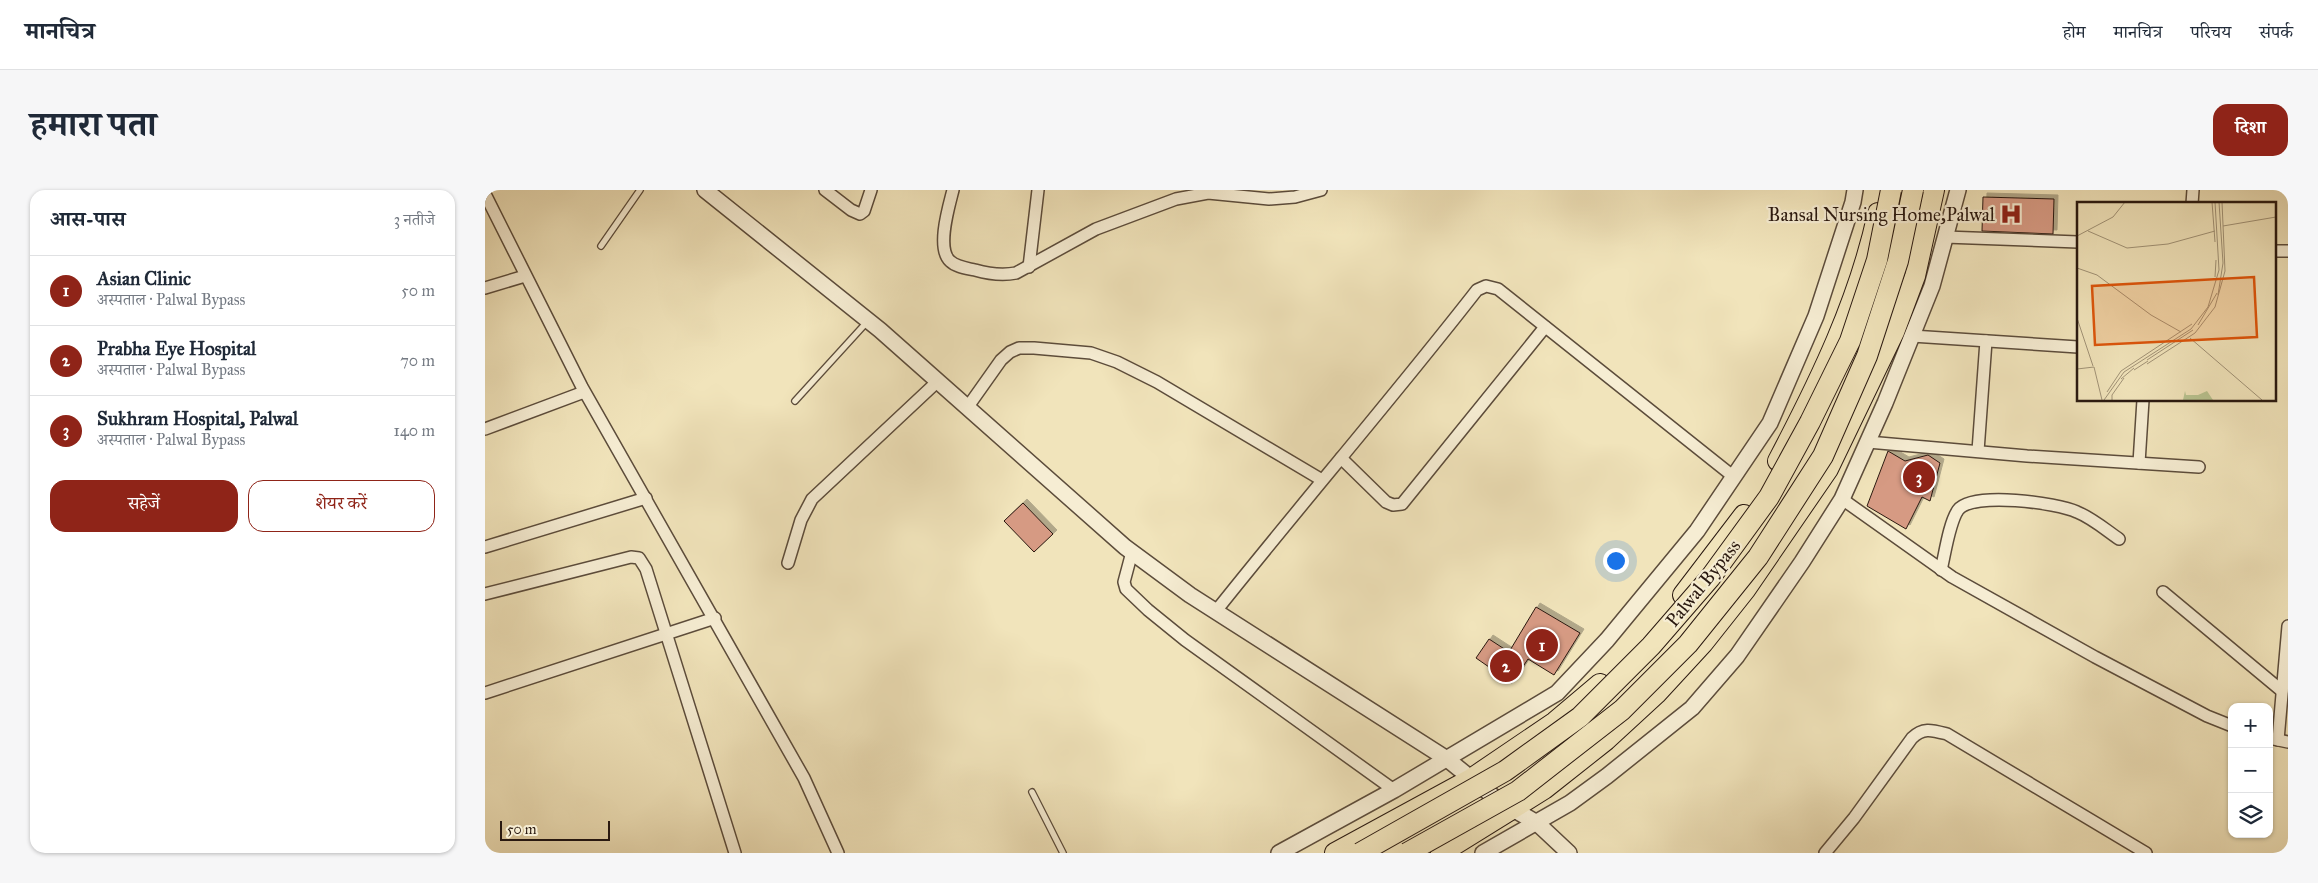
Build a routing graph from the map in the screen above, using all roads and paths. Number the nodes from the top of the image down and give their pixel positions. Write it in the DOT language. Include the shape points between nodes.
graph roads {
  1 [pos="640,190"];
  2 [pos="705,190"];
  3 [pos="825,190"];
  4 [pos="871,190"];
  5 [pos="953,190"];
  6 [pos="1038,190"];
  7 [pos="1321,190"];
  8 [pos="1855,190"];
  9 [pos="1883,190"];
  10 [pos="1891,190"];
  11 [pos="1913,190"];
  12 [pos="1934,190"];
  13 [pos="1958,190"];
  14 [pos="1306,192"];
  15 [pos="485,194"];
  16 [pos="1945,237"];
  17 [pos="2077,242"];
  18 [pos="601,246"];
  19 [pos="2275,251"];
  20 [pos="2288,251"];
  21 [pos="1029,267"];
  22 [pos="525,276"];
  23 [pos="485,288"];
  24 [pos="868,320"];
  25 [pos="1545,327"];
  26 [pos="1912,336"];
  27 [pos="1986,341"];
  28 [pos="2077,347"];
  29 [pos="938,381"];
  30 [pos="584,392"];
  31 [pos="795,400"];
  32 [pos="2143,401"];
  33 [pos="967,408"];
  34 [pos="485,429"];
  35 [pos="1868,442"];
  36 [pos="1978,451"];
  37 [pos="1341,458"];
  38 [pos="2139,463"];
  39 [pos="2199,467"];
  40 [pos="1734,477"];
  41 [pos="1322,480"];
  42 [pos="646,498"];
  43 [pos="1842,499"];
  44 [pos="2119,539"];
  45 [pos="485,547"];
  46 [pos="1132,552"];
  47 [pos="788,563"];
  48 [pos="1941,570"];
  49 [pos="2163,592"];
  50 [pos="485,594"];
  51 [pos="1216,611"];
  52 [pos="715,618"];
  53 [pos="2288,626"];
  54 [pos="666,635"];
  55 [pos="2282,691"];
  56 [pos="485,693"];
  57 [pos="2228,724"];
  58 [pos="2278,740"];
  59 [pos="1447,759"];
  60 [pos="1471,778"];
  61 [pos="1394,790"];
  62 [pos="1032,792"];
  63 [pos="1512,809"];
  64 [pos="1537,824"];
  65 [pos="735,853"];
  66 [pos="838,853"];
  67 [pos="1063,853"];
  68 [pos="1279,853"];
  69 [pos="1335,853"];
  70 [pos="1360,853"];
  71 [pos="1407,853"];
  72 [pos="1441,853"];
  73 [pos="1483,853"];
  74 [pos="1569,853"];
  75 [pos="1825,853"];
  76 [pos="2146,853"];
  1 -- 18 [label="lane"];
  2 -- 24 [label="street"];
  3 -- 4 [label="street" via="860,214"];
  5 -- 21 [label="street" via="946,217 944,249 949,260 957,266 1003,276"];
  6 -- 21 [label="street"];
  7 -- 14 [label="street"];
  8 -- 40 [label="street" via="1808,334 1770,423"];
  9 -- 60 [label="highway" via="1861,274 1841,332 1822,376 1762,490 1655,630 1593,693"];
  10 -- 70 [label="highway, Palwal Bypass, bridge" via="1877,260 1850,341 1769,497 1710,578 1651,646 1580,717 1505,772"];
  11 -- 71 [label="highway, Palwal Bypass, bridge" via="1898,261 1867,356 1823,456 1758,556 1688,644 1622,710 1518,791"];
  12 -- 63 [label="highway" via="1915,276 1894,332 1828,469 1797,517 1703,643 1656,694 1606,740 1544,789"];
  13 -- 16 [label="street"];
  14 -- 21 [label="street" via="1269,199 1208,193 1176,199 1096,229"];
  15 -- 22 [label="street"];
  16 -- 17 [label="street"];
  16 -- 26 [label="street" via="1932,286"];
  19 -- 20 [label="street"];
  22 -- 23 [label="street"];
  22 -- 30 [label="street"];
  24 -- 29 [label="street"];
  24 -- 31 [label="lane"];
  25 -- 37 [label="street" via="1498,289 1482,287"];
  25 -- 37 [label="street" via="1403,504 1386,502"];
  25 -- 40 [label="street"];
  26 -- 27 [label="street"];
  26 -- 35 [label="street"];
  27 -- 28 [label="street"];
  27 -- 36 [label="street"];
  29 -- 33 [label="street"];
  29 -- 47 [label="street" via="812,499 801,520"];
  30 -- 34 [label="street"];
  30 -- 42 [label="street"];
  32 -- 38 [label="street"];
  33 -- 41 [label="street" via="1001,360 1019,348 1091,354 1117,362 1157,382"];
  33 -- 46 [label="street"];
  35 -- 36 [label="street"];
  35 -- 43 [label="street"];
  36 -- 38 [label="street"];
  37 -- 41 [label="street"];
  38 -- 39 [label="street"];
  40 -- 59 [label="street" via="1697,531 1607,640 1557,693"];
  41 -- 51 [label="street"];
  42 -- 45 [label="street"];
  42 -- 52 [label="street"];
  43 -- 48 [label="street"];
  43 -- 64 [label="street" via="1737,656 1692,708 1607,776"];
  44 -- 48 [label="street" via="2079,512 2058,505 1969,502 1958,510 1953,519"];
  46 -- 51 [label="street"];
  46 -- 61 [label="street" via="1124,582 1126,589 1148,610"];
  48 -- 57 [label="street" via="2095,657"];
  49 -- 55 [label="street"];
  50 -- 54 [label="street" via="631,557 639,558 646,569"];
  51 -- 59 [label="street"];
  52 -- 54 [label="street"];
  52 -- 66 [label="street" via="804,778"];
  53 -- 55 [label="street"];
  54 -- 56 [label="street"];
  54 -- 65 [label="street"];
  55 -- 58 [label="street"];
  59 -- 60 [label="street"];
  59 -- 61 [label="street"];
  60 -- 63 [label="street"];
  60 -- 69 [label="highway"];
  61 -- 68 [label="street"];
  62 -- 67 [label="lane"];
  63 -- 64 [label="street"];
  63 -- 72 [label="highway"];
  64 -- 73 [label="street"];
  64 -- 74 [label="street"];
  75 -- 76 [label="street" via="1912,738 1926,729 1947,734"];
}
